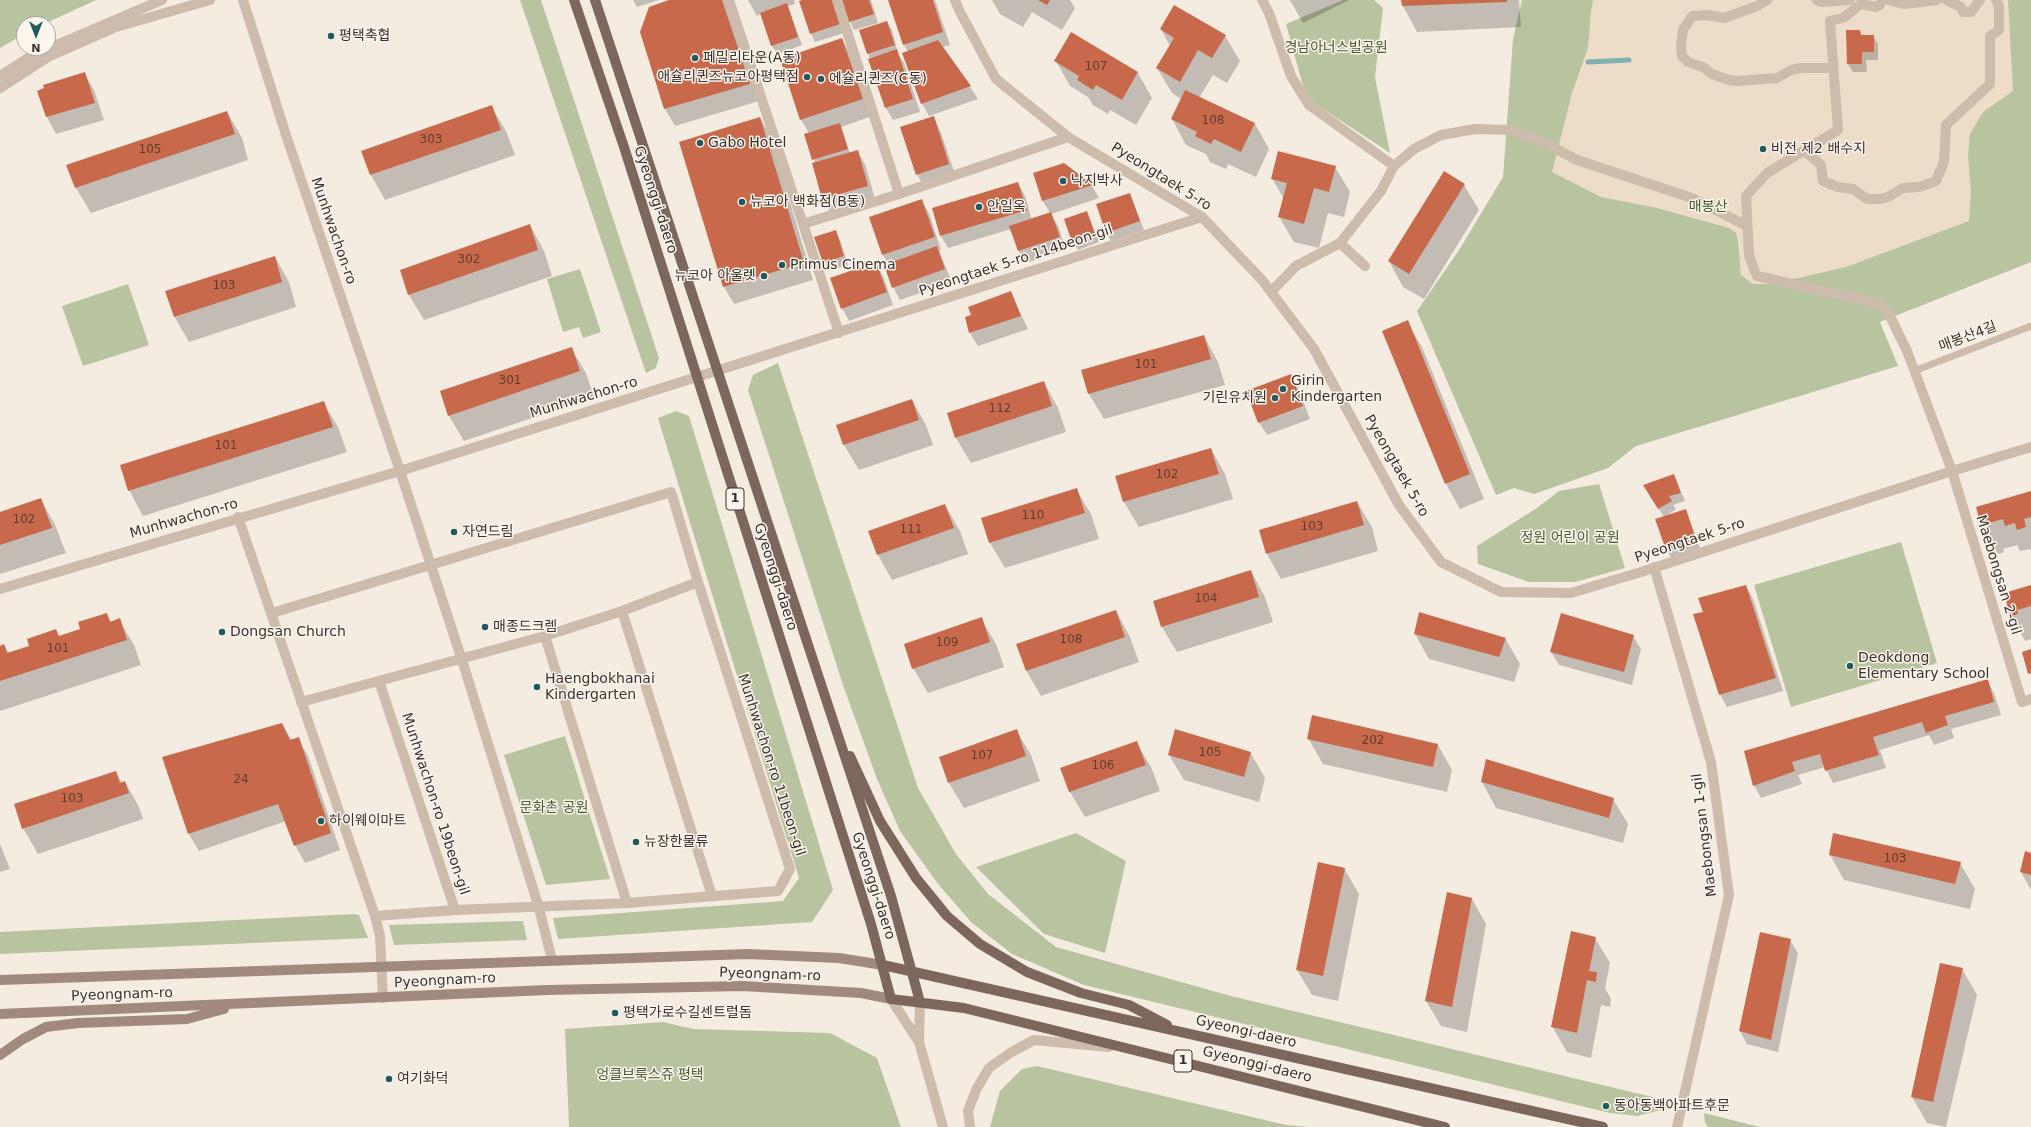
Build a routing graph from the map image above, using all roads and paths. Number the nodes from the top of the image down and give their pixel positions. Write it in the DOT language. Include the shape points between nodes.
graph roads {
  1 [pos="162,0"];
  2 [pos="210,0"];
  3 [pos="243,0"];
  4 [pos="574,0"];
  5 [pos="595,0"];
  6 [pos="729,0"];
  7 [pos="837,0"];
  8 [pos="955,0"];
  9 [pos="1262,0"];
  10 [pos="1767,0"];
  11 [pos="1817,0"];
  12 [pos="1850,0"];
  13 [pos="1882,0"];
  14 [pos="1888,0"];
  15 [pos="1937,0"];
  16 [pos="1946,0"];
  17 [pos="1980,0"];
  18 [pos="1996,0"];
  19 [pos="1833,68"];
  20 [pos="0,76"];
  21 [pos="0,88"];
  22 [pos="1068,137"];
  23 [pos="1804,150"];
  24 [pos="1394,166"];
  25 [pos="899,194"];
  26 [pos="1202,217"];
  27 [pos="803,224"];
  28 [pos="1747,226"];
  29 [pos="1340,243"];
  30 [pos="1365,266"];
  31 [pos="1271,292"];
  32 [pos="2031,326"];
  33 [pos="839,333"];
  34 [pos="718,371"];
  35 [pos="1914,371"];
  36 [pos="707,374"];
  37 [pos="696,378"];
  38 [pos="2031,447"];
  39 [pos="400,470"];
  40 [pos="1952,470"];
  41 [pos="238,517"];
  42 [pos="431,566"];
  43 [pos="1654,567"];
  44 [pos="698,582"];
  45 [pos="0,589"];
  46 [pos="622,610"];
  47 [pos="272,613"];
  48 [pos="545,636"];
  49 [pos="462,660"];
  50 [pos="379,682"];
  51 [pos="2031,699"];
  52 [pos="301,702"];
  53 [pos="835,727"];
  54 [pos="712,896"];
  55 [pos="627,902"];
  56 [pos="539,908"];
  57 [pos="455,910"];
  58 [pos="375,916"];
  59 [pos="552,960"];
  60 [pos="883,965"];
  61 [pos="381,967"];
  62 [pos="912,972"];
  63 [pos="0,980"];
  64 [pos="383,998"];
  65 [pos="891,999"];
  66 [pos="920,1002"];
  67 [pos="241,1004"];
  68 [pos="0,1014"];
  69 [pos="1179,1032"];
  70 [pos="919,1042"];
  71 [pos="1138,1050"];
  72 [pos="0,1055"];
  73 [pos="943,1127"];
  74 [pos="970,1127"];
  75 [pos="1445,1127"];
  76 [pos="1603,1127"];
  77 [pos="1677,1127"];
  1 -- 20 [label="street" via="32,56"];
  2 -- 21 [label="street" via="116,27 48,57"];
  3 -- 39 [label="street, Munhwachon-ro" via="289,145"];
  4 -- 37 [label="main road, Gyeonggi-daero / 1" via="624,146"];
  5 -- 34 [label="main road, Gyeonggi-daero / 1"];
  6 -- 27 [label="street"];
  7 -- 25 [label="street"];
  8 -- 22 [label="street, Pyeongtaek 5-ro" via="996,79"];
  9 -- 24 [label="street" via="1291,76 1309,105"];
  10 -- 19 [label="street" via="1724,18 1692,16 1683,30 1680,46 1682,56 1688,62 1704,67 1712,74 1737,81 1777,78 1801,68"];
  11 -- 12 [label="street"];
  13 -- 19 [label="street" via="1876,7 1861,4 1843,18 1830,21"];
  14 -- 15 [label="street" via="1904,4"];
  16 -- 17 [label="street" via="1961,7 1963,12 1971,12"];
  18 -- 23 [label="street" via="1999,6 1999,30 1990,36 1990,84 1946,125 1944,162 1936,181 1919,187 1903,188 1888,197 1867,199 1853,189 1823,181 1821,165"];
  19 -- 23 [label="street" via="1838,130"];
  22 -- 25 [label="street"];
  22 -- 26 [label="street, Pyeongtaek 5-ro"];
  23 -- 28 [label="street" via="1767,173 1746,196"];
  24 -- 28 [label="street" via="1414,149 1441,135 1475,128 1512,130 1577,160 1692,198"];
  24 -- 29 [label="street" via="1381,191"];
  25 -- 27 [label="street"];
  26 -- 31 [label="street, Pyeongtaek 5-ro"];
  26 -- 33 [label="street, Pyeongtaek 5-ro 114beon-gil"];
  27 -- 33 [label="street"];
  28 -- 35 [label="street" via="1749,256 1756,276 1881,304 1890,316"];
  29 -- 30 [label="street"];
  29 -- 31 [label="street" via="1296,266"];
  31 -- 43 [label="street, Pyeongtaek 5-ro" via="1314,349 1399,505 1441,562 1501,592 1571,593"];
  32 -- 35 [label="lane, 매봉산4길"];
  33 -- 34 [label="street, Pyeongtaek 5-ro 114beon-gil"];
  34 -- 36 [label="street, Pyeongtaek 5-ro 114beon-gil"];
  34 -- 53 [label="main road, Gyeonggi-daero / 1"];
  35 -- 40 [label="street"];
  36 -- 37 [label="street, Munhwachon-ro"];
  37 -- 39 [label="street, Munhwachon-ro"];
  37 -- 60 [label="main road, Gyeonggi-daero / 1"];
  38 -- 40 [label="street, Pyeongtaek 5-ro"];
  39 -- 41 [label="street, Munhwachon-ro"];
  39 -- 42 [label="street"];
  40 -- 43 [label="street, Pyeongtaek 5-ro"];
  40 -- 51 [label="street, Maebongsan 2-gil" via="2022,702"];
  41 -- 45 [label="street, Munhwachon-ro"];
  41 -- 47 [label="street"];
  42 -- 44 [label="street, Munhwachon-ro 11beon-gil" via="671,492"];
  42 -- 47 [label="street"];
  42 -- 49 [label="street"];
  43 -- 77 [label="street, Maebongsan 1-gil" via="1711,762 1729,895"];
  44 -- 46 [label="street"];
  44 -- 54 [label="street, Munhwachon-ro 11beon-gil" via="790,869 778,891"];
  46 -- 48 [label="street"];
  46 -- 54 [label="street"];
  47 -- 52 [label="street"];
  48 -- 49 [label="street"];
  48 -- 55 [label="street"];
  49 -- 50 [label="street"];
  49 -- 56 [label="street"];
  50 -- 52 [label="street"];
  50 -- 57 [label="street, Munhwachon-ro 19beon-gil"];
  52 -- 58 [label="street"];
  53 -- 62 [label="main road, Gyeonggi-daero / 1" via="891,896"];
  53 -- 69 [label="main road" via="861,776 880,821 916,878 947,916 980,944 1027,972 1080,992 1128,1006"];
  54 -- 55 [label="street, Munhwachon-ro 11beon-gil"];
  55 -- 56 [label="street, Munhwachon-ro 11beon-gil"];
  56 -- 57 [label="street, Munhwachon-ro 11beon-gil"];
  56 -- 59 [label="street"];
  57 -- 58 [label="street, Munhwachon-ro 19beon-gil"];
  58 -- 61 [label="street" via="380,936"];
  59 -- 60 [label="main road, Pyeongnam-ro" via="748,954 839,958"];
  59 -- 61 [label="main road, Pyeongnam-ro"];
  60 -- 62 [label="main road, Gyeongi-daero / 1"];
  60 -- 65 [label="main road, Gyeonggi-daero / 1"];
  61 -- 63 [label="main road, Pyeongnam-ro"];
  61 -- 64 [label="street"];
  62 -- 66 [label="main road, Gyeonggi-daero / 1"];
  62 -- 69 [label="main road, Gyeongi-daero / 1"];
  64 -- 65 [label="main road, Pyeongnam-ro" via="547,990 742,986 861,992"];
  64 -- 67 [label="main road, Pyeongnam-ro"];
  65 -- 66 [label="main road, Gyeonggi-daero / 1"];
  65 -- 70 [label="street"];
  66 -- 70 [label="street"];
  66 -- 71 [label="main road, Gyeonggi-daero / 1" via="964,1008"];
  67 -- 68 [label="main road, Pyeongnam-ro"];
  67 -- 72 [label="main road" via="187,1019 78,1023 46,1027"];
  69 -- 76 [label="main road, Gyeongi-daero / 1"];
  70 -- 73 [label="street"];
  71 -- 74 [label="street" via="1034,1040 989,1068 976,1090 968,1111"];
  71 -- 75 [label="main road, Gyeonggi-daero / 1"];
}
